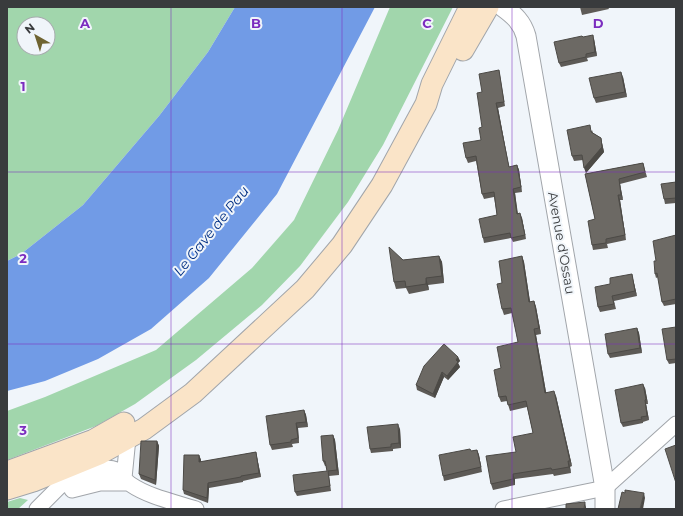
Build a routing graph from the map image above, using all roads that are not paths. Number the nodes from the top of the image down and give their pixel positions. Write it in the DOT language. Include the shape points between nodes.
graph roads {
  1 [pos="470,7"];
  2 [pos="488,7"];
  3 [pos="502,7"];
  4 [pos="426,104"];
  5 [pos="264,328"];
  6 [pos="676,424"];
  7 [pos="128,438"];
  8 [pos="7,472"];
  9 [pos="126,480"];
  10 [pos="605,488"];
  11 [pos="7,489"];
  12 [pos="40,506"];
  13 [pos="196,509"];
  14 [pos="503,509"];
  15 [pos="605,509"];
  1 -- 4 [label="main road" via="432,84"];
  2 -- 4 [label="main road" via="442,87"];
  3 -- 10 [label="street, Avenue d'Ossau" via="514,15 526,36"];
  4 -- 5 [label="main road" via="382,185 342,246 305,289"];
  5 -- 7 [label="main road" via="193,393"];
  5 -- 8 [label="main road" via="141,414 94,440"];
  6 -- 10 [label="street"];
  7 -- 9 [label="street"];
  7 -- 11 [label="main road" via="99,454"];
  9 -- 12 [label="street" via="100,482 64,492"];
  9 -- 13 [label="street" via="140,490"];
  10 -- 14 [label="street"];
  10 -- 15 [label="street, Avenue d'Ossau"];
}
